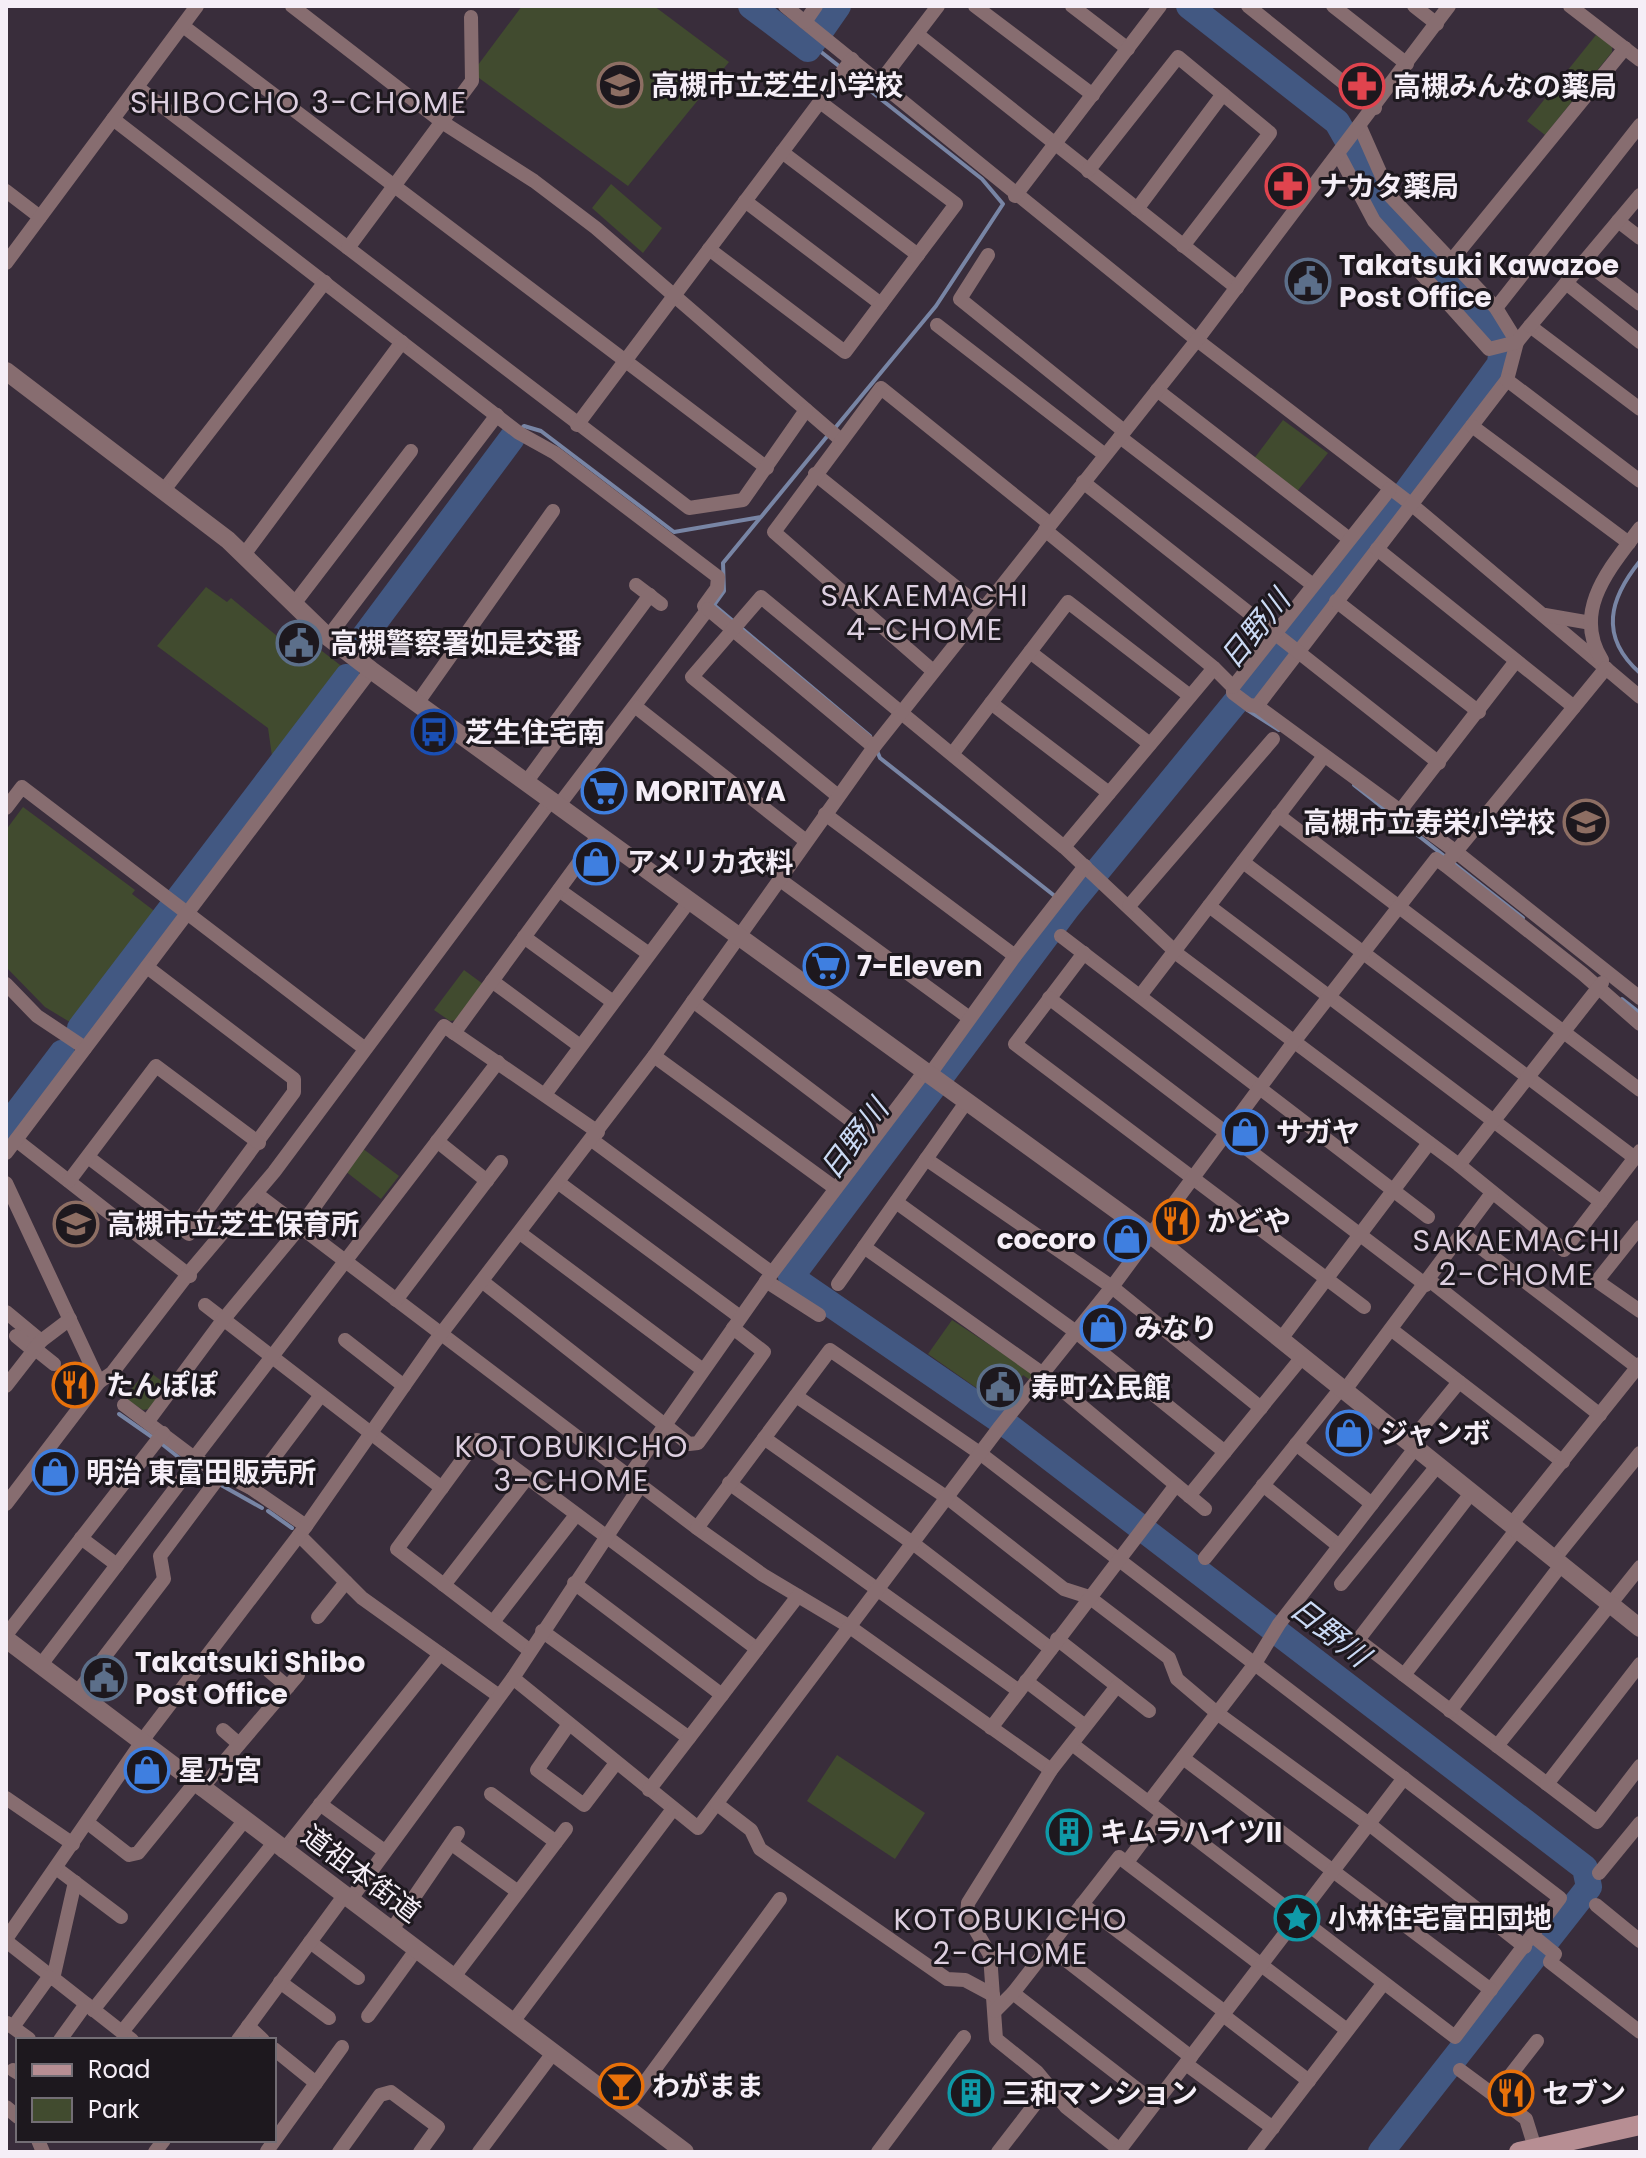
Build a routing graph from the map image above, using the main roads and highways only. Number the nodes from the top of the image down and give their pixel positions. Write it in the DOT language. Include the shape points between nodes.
graph roads {
  1 [pos="1640,2125"];
  2 [pos="1527,2150"];
  1 -- 2 [label="main road"];
}
